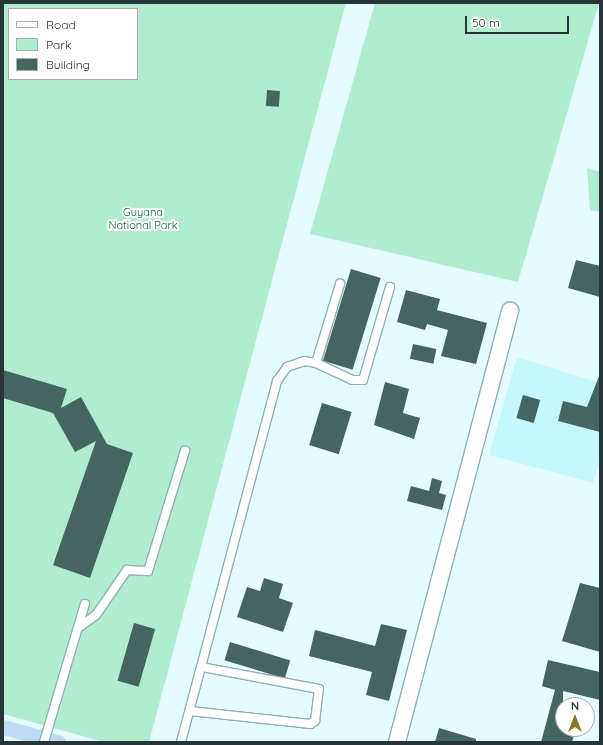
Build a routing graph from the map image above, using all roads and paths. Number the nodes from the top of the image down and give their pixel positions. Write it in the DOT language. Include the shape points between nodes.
graph roads {
  1 [pos="340,284"];
  2 [pos="390,287"];
  3 [pos="510,311"];
  4 [pos="316,363"];
  5 [pos="185,451"];
  6 [pos="85,604"];
  7 [pos="78,628"];
  8 [pos="201,667"];
  9 [pos="190,711"];
  10 [pos="45,739"];
  11 [pos="181,742"];
  12 [pos="397,742"];
  1 -- 4 [label="lane"];
  2 -- 4 [label="lane" via="363,380 352,380"];
  3 -- 12 [label="street"];
  4 -- 8 [label="lane" via="304,361 287,368 278,381"];
  5 -- 7 [label="lane" via="148,571 127,570 96,615"];
  6 -- 7 [label="lane"];
  7 -- 10 [label="lane"];
  8 -- 9 [label="lane"];
  8 -- 9 [label="lane" via="319,689 315,721 310,724"];
  9 -- 11 [label="lane"];
}
